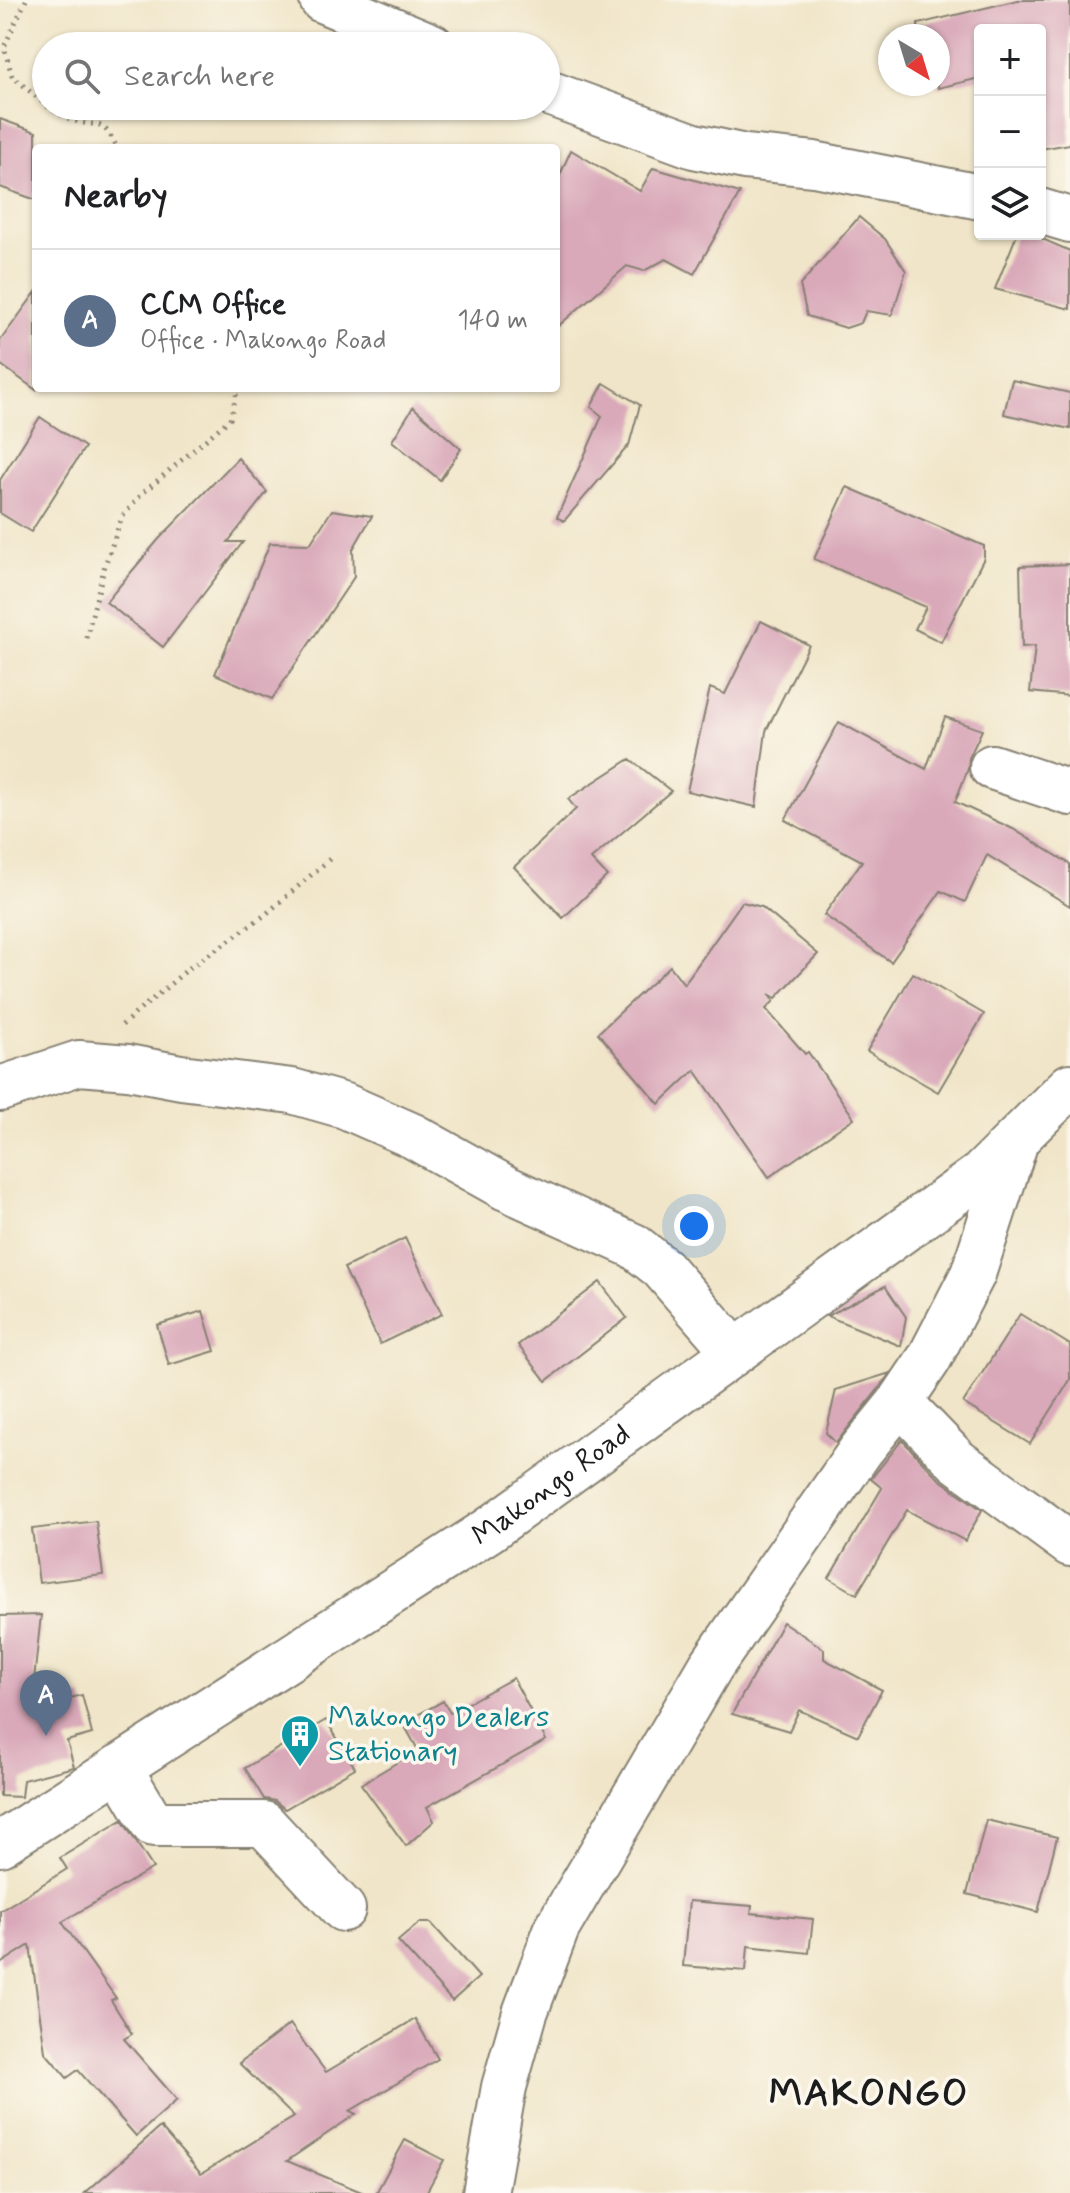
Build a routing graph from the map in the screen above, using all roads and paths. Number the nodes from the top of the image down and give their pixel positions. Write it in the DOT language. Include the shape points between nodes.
graph roads {
  1 [pos="26,0"];
  2 [pos="322,0"];
  3 [pos="399,32"];
  4 [pos="32,94"];
  5 [pos="560,97"];
  6 [pos="71,120"];
  7 [pos="115,144"];
  8 [pos="974,196"];
  9 [pos="1046,213"];
  10 [pos="1070,220"];
  11 [pos="235,392"];
  12 [pos="86,638"];
  13 [pos="992,767"];
  14 [pos="1070,793"];
  15 [pos="332,857"];
  16 [pos="79,1063"];
  17 [pos="1070,1086"];
  18 [pos="0,1089"];
  19 [pos="1015,1142"];
  20 [pos="735,1352"];
  21 [pos="900,1402"];
  22 [pos="1070,1544"];
  23 [pos="119,1767"];
  24 [pos="0,1844"];
  25 [pos="343,1909"];
  26 [pos="485,2193"];
  1 -- 4 [label="path" via="4,47 12,76"];
  2 -- 3 [label="street"];
  5 -- 8 [label="street" via="694,146"];
  6 -- 7 [label="path" via="100,124"];
  9 -- 10 [label="street"];
  11 -- 12 [label="path" via="230,419 122,517"];
  13 -- 14 [label="street"];
  15 -- 16 [label="path" via="265,915 188,969"];
  16 -- 18 [label="street"];
  16 -- 20 [label="street" via="292,1091 359,1112 634,1246 662,1268"];
  17 -- 19 [label="street, Makongo Road"];
  19 -- 20 [label="street, Makongo Road" via="981,1174"];
  19 -- 21 [label="street" via="973,1274"];
  20 -- 23 [label="street, Makongo Road" via="489,1530"];
  21 -- 22 [label="street" via="957,1461"];
  21 -- 26 [label="street" via="711,1666 557,1928 504,2087"];
  23 -- 24 [label="street, Makongo Road"];
  23 -- 25 [label="street" via="153,1824 264,1824"];
}
